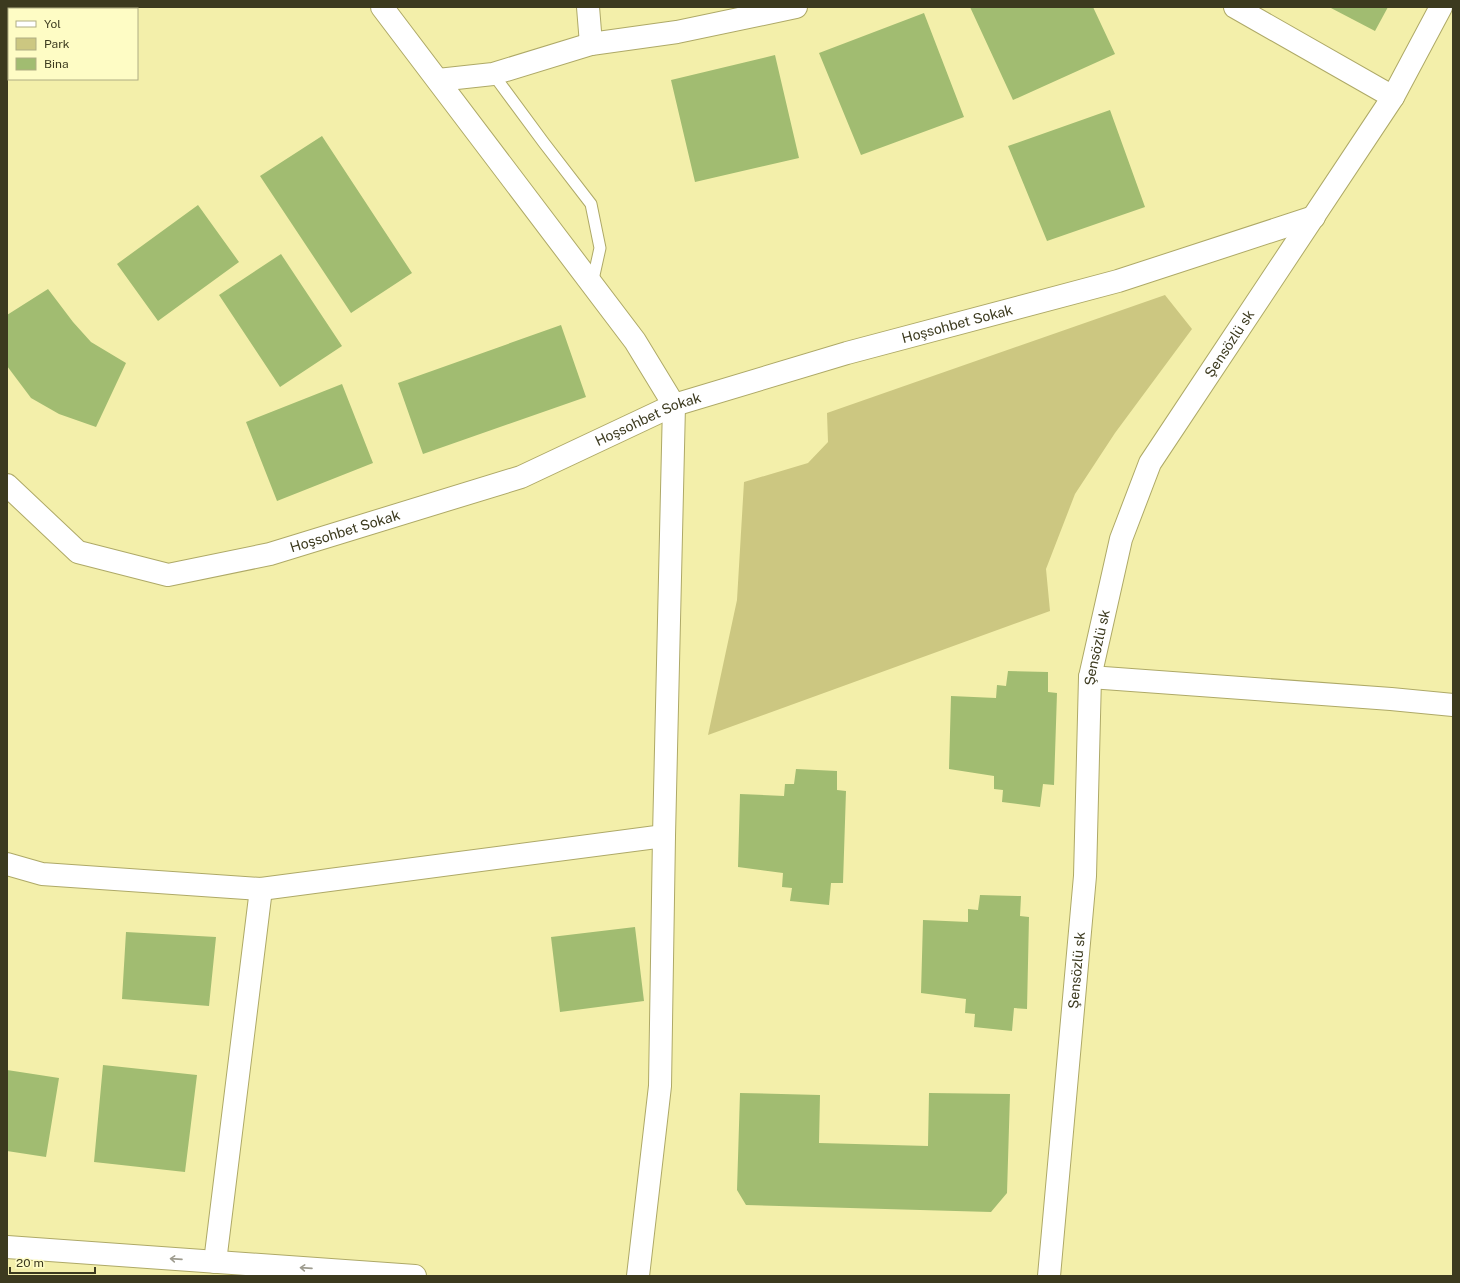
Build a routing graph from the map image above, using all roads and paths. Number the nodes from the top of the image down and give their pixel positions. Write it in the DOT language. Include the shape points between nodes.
graph roads {
  1 [pos="382,7"];
  2 [pos="588,7"];
  3 [pos="796,7"];
  4 [pos="1235,7"];
  5 [pos="1441,7"];
  6 [pos="591,44"];
  7 [pos="493,74"];
  8 [pos="438,80"];
  9 [pos="1393,97"];
  10 [pos="1314,217"];
  11 [pos="592,284"];
  12 [pos="674,405"];
  13 [pos="7,485"];
  14 [pos="1090,677"];
  15 [pos="1453,705"];
  16 [pos="664,836"];
  17 [pos="7,864"];
  18 [pos="261,889"];
  19 [pos="7,1247"];
  20 [pos="215,1262"];
  21 [pos="415,1276"];
  22 [pos="638,1276"];
  23 [pos="1049,1276"];
  1 -- 8 [label="street"];
  2 -- 6 [label="street"];
  3 -- 6 [label="street" via="677,32"];
  4 -- 9 [label="street"];
  5 -- 9 [label="street, Şensözlü sk"];
  6 -- 7 [label="street"];
  7 -- 8 [label="street"];
  7 -- 11 [label="lane" via="591,204 600,248"];
  8 -- 11 [label="street"];
  9 -- 10 [label="street, Şensözlü sk"];
  10 -- 12 [label="street, Hoşsohbet Sokak" via="1118,281 847,353"];
  10 -- 14 [label="street, Şensözlü sk" via="1150,463 1121,539"];
  11 -- 12 [label="street" via="635,341"];
  12 -- 13 [label="street, Hoşsohbet Sokak" via="521,477 270,554 168,575 78,552"];
  12 -- 16 [label="street"];
  14 -- 15 [label="street"];
  14 -- 23 [label="street, Şensözlü sk" via="1085,876"];
  16 -- 18 [label="street"];
  16 -- 22 [label="street" via="660,1086"];
  17 -- 18 [label="street" via="42,874"];
  18 -- 20 [label="street"];
  20 -- 19 [label="street, one-way"];
  21 -- 20 [label="street, one-way"];
}
